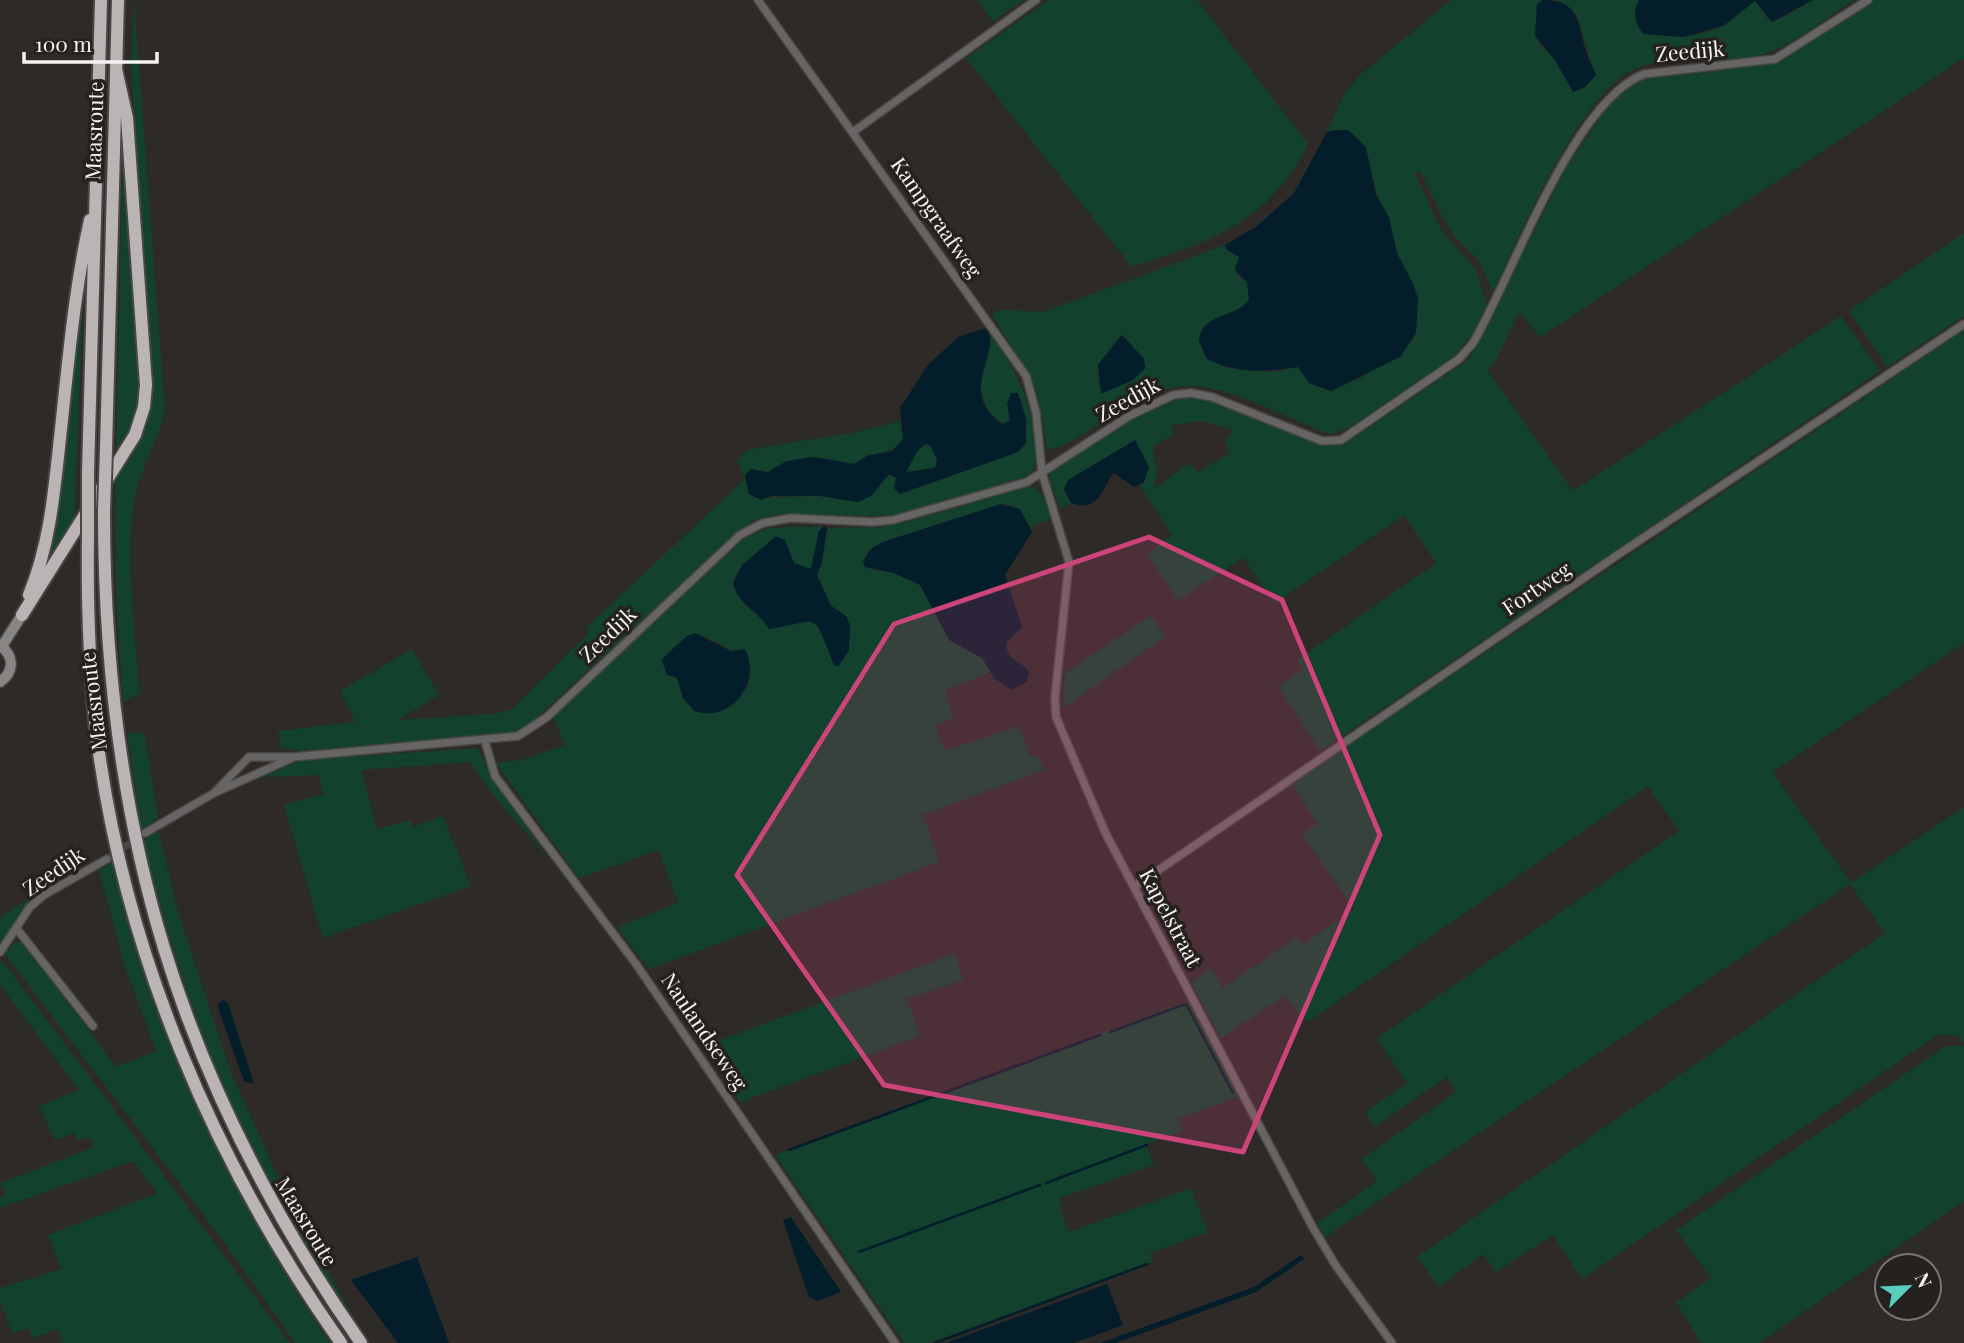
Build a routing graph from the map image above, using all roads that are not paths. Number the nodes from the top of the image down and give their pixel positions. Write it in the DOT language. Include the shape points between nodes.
graph roads {
  1 [pos="102,0"];
  2 [pos="118,0"];
  3 [pos="758,0"];
  4 [pos="1035,0"];
  5 [pos="1868,0"];
  6 [pos="116,69"];
  7 [pos="853,132"];
  8 [pos="96,193"];
  9 [pos="1964,324"];
  10 [pos="1042,473"];
  11 [pos="22,615"];
  12 [pos="1,646"];
  13 [pos="0,682"];
  14 [pos="485,741"];
  15 [pos="293,758"];
  16 [pos="214,793"];
  17 [pos="145,833"];
  18 [pos="107,859"];
  19 [pos="1134,887"];
  20 [pos="17,929"];
  21 [pos="0,952"];
  22 [pos="93,1026"];
  23 [pos="341,1343"];
  24 [pos="361,1343"];
  25 [pos="895,1343"];
  26 [pos="1392,1343"];
  1 -- 8 [label="highway, Maasroute"];
  2 -- 6 [label="highway, Maasroute"];
  3 -- 7 [label="street, Kampgraafweg"];
  4 -- 7 [label="street"];
  5 -- 10 [label="street, Zeedijk" via="1775,59 1644,74 1624,84 1586,127 1564,162 1473,343 1459,359 1349,436 1322,441 1212,397 1173,394 1129,416"];
  6 -- 11 [label="highway" via="127,118 146,398 131,444"];
  6 -- 24 [label="highway, Maasroute, bridge" via="104,512 106,636 116,730 139,858 168,963 201,1056 238,1139 287,1230"];
  7 -- 10 [label="street, Kampgraafweg" via="1026,376 1036,412"];
  8 -- 11 [label="highway" via="79,277 49,536"];
  8 -- 23 [label="highway, Maasroute, bridge" via="88,634 97,733 114,830 144,948 185,1062 272,1238"];
  9 -- 19 [label="street, Fortweg"];
  10 -- 14 [label="street, Zeedijk" via="1027,482 893,520 791,518 751,529 710,561 540,723 518,736"];
  10 -- 19 [label="street, Kapelstraat" via="1069,562 1056,717 1095,811"];
  11 -- 12 [label="main road"];
  12 -- 13 [label="main road" via="11,657 11,665"];
  14 -- 15 [label="street, Zeedijk"];
  14 -- 25 [label="street, Naulandseweg" via="495,776 506,793 636,964"];
  15 -- 16 [label="street, Zeedijk"];
  15 -- 16 [label="street, Zeedijk" via="249,757"];
  16 -- 17 [label="street, Zeedijk"];
  18 -- 20 [label="street, Zeedijk" via="44,895 30,907"];
  19 -- 26 [label="street, Kapelstraat" via="1319,1238"];
  20 -- 21 [label="street, Zeedijk"];
  20 -- 22 [label="street"];
}
